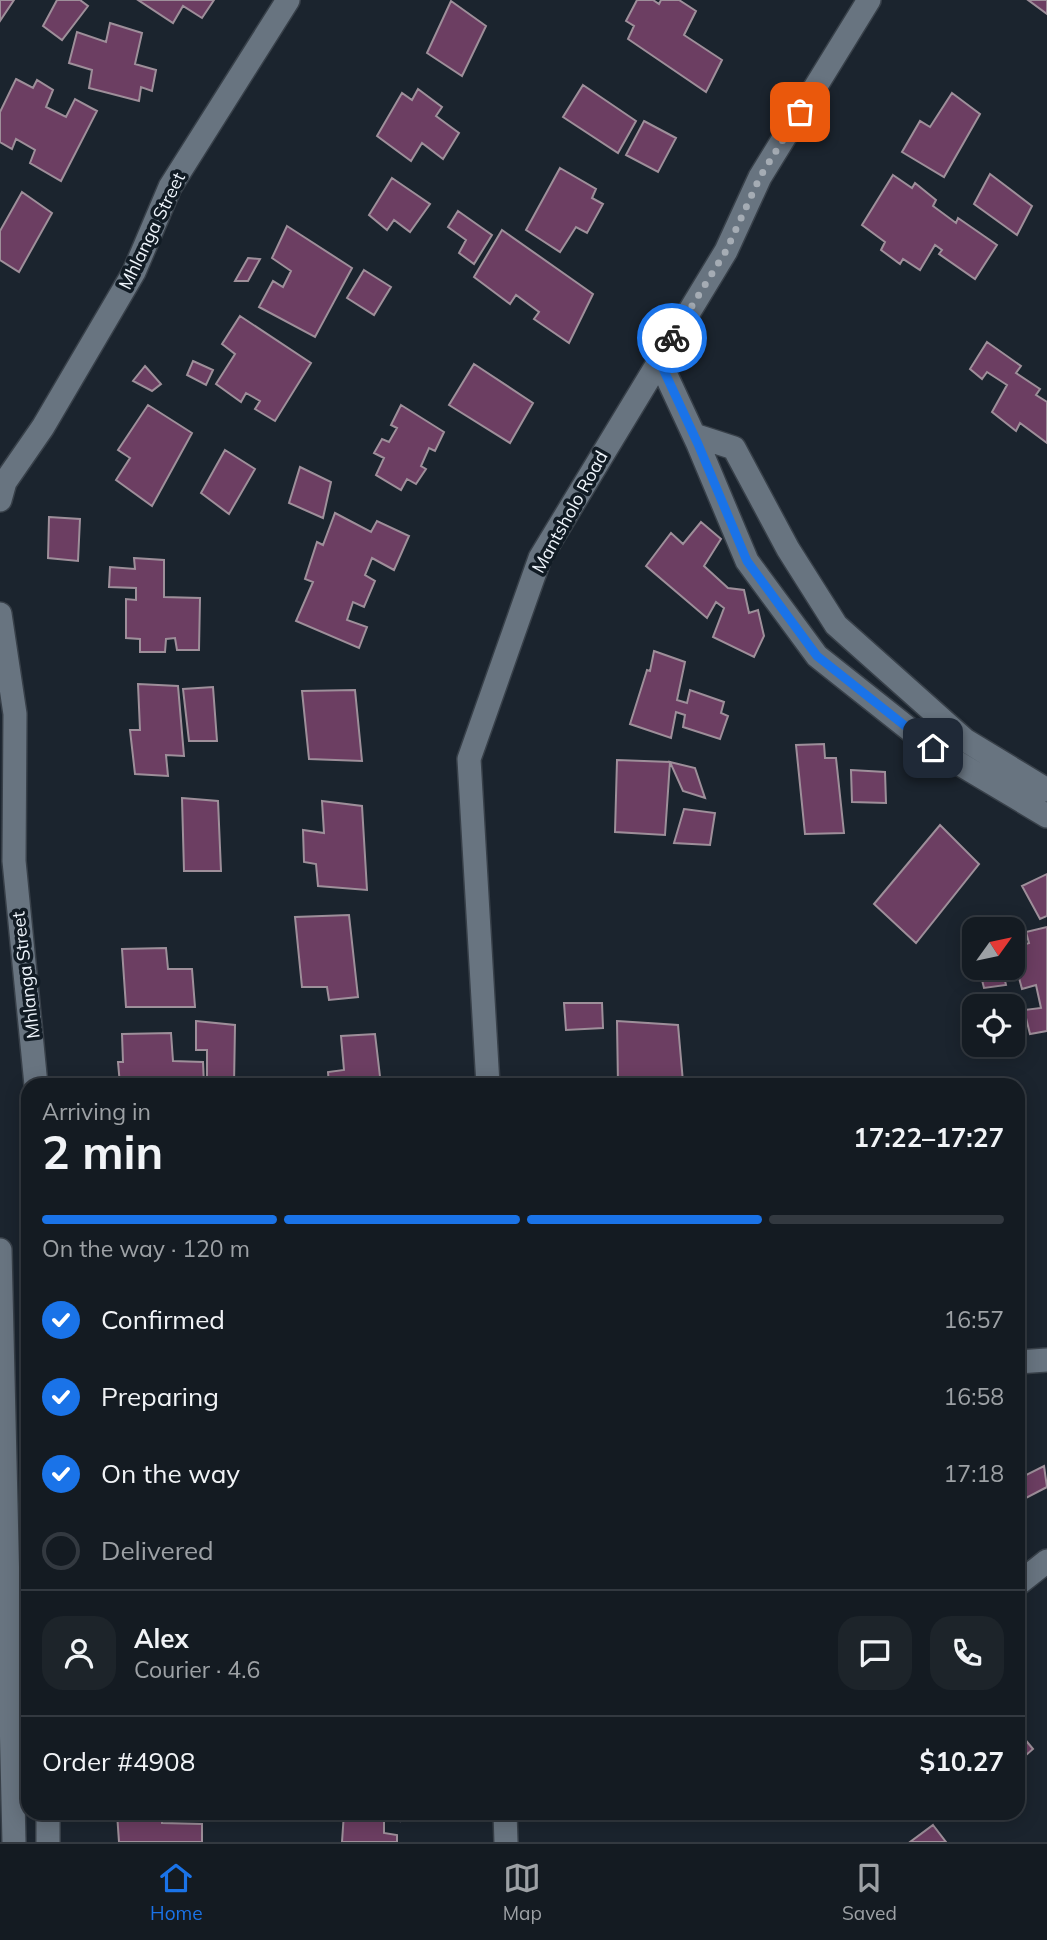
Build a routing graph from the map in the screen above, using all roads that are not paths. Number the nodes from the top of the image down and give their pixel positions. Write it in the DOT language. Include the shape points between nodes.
graph roads {
  1 [pos="288,0"];
  2 [pos="864,1"];
  3 [pos="659,360"];
  4 [pos="694,435"];
  5 [pos="0,500"];
  6 [pos="0,614"];
  7 [pos="1047,790"];
  8 [pos="1047,816"];
  9 [pos="35,1078"];
  10 [pos="488,1078"];
  11 [pos="0,1250"];
  12 [pos="1047,1360"];
  13 [pos="1025,1362"];
  14 [pos="1047,1561"];
  15 [pos="1025,1578"];
  16 [pos="48,1820"];
  17 [pos="505,1820"];
  18 [pos="15,1842"];
  19 [pos="48,1842"];
  20 [pos="506,1842"];
  1 -- 5 [label="street, Mhlanga Street" via="170,187 134,272 43,427 5,482"];
  2 -- 3 [label="street, Mantsholo Road" via="760,177 726,251"];
  3 -- 4 [label="street"];
  3 -- 10 [label="street, Mantsholo Road" via="540,558 470,759"];
  4 -- 7 [label="street" via="734,447 788,549 836,625 965,740"];
  4 -- 8 [label="street" via="747,561 817,656 933,748"];
  6 -- 9 [label="street, Mhlanga Street" via="15,714 13,861"];
  11 -- 18 [label="street"];
  12 -- 13 [label="street"];
  14 -- 15 [label="street"];
  16 -- 19 [label="street"];
  17 -- 20 [label="street"];
}
